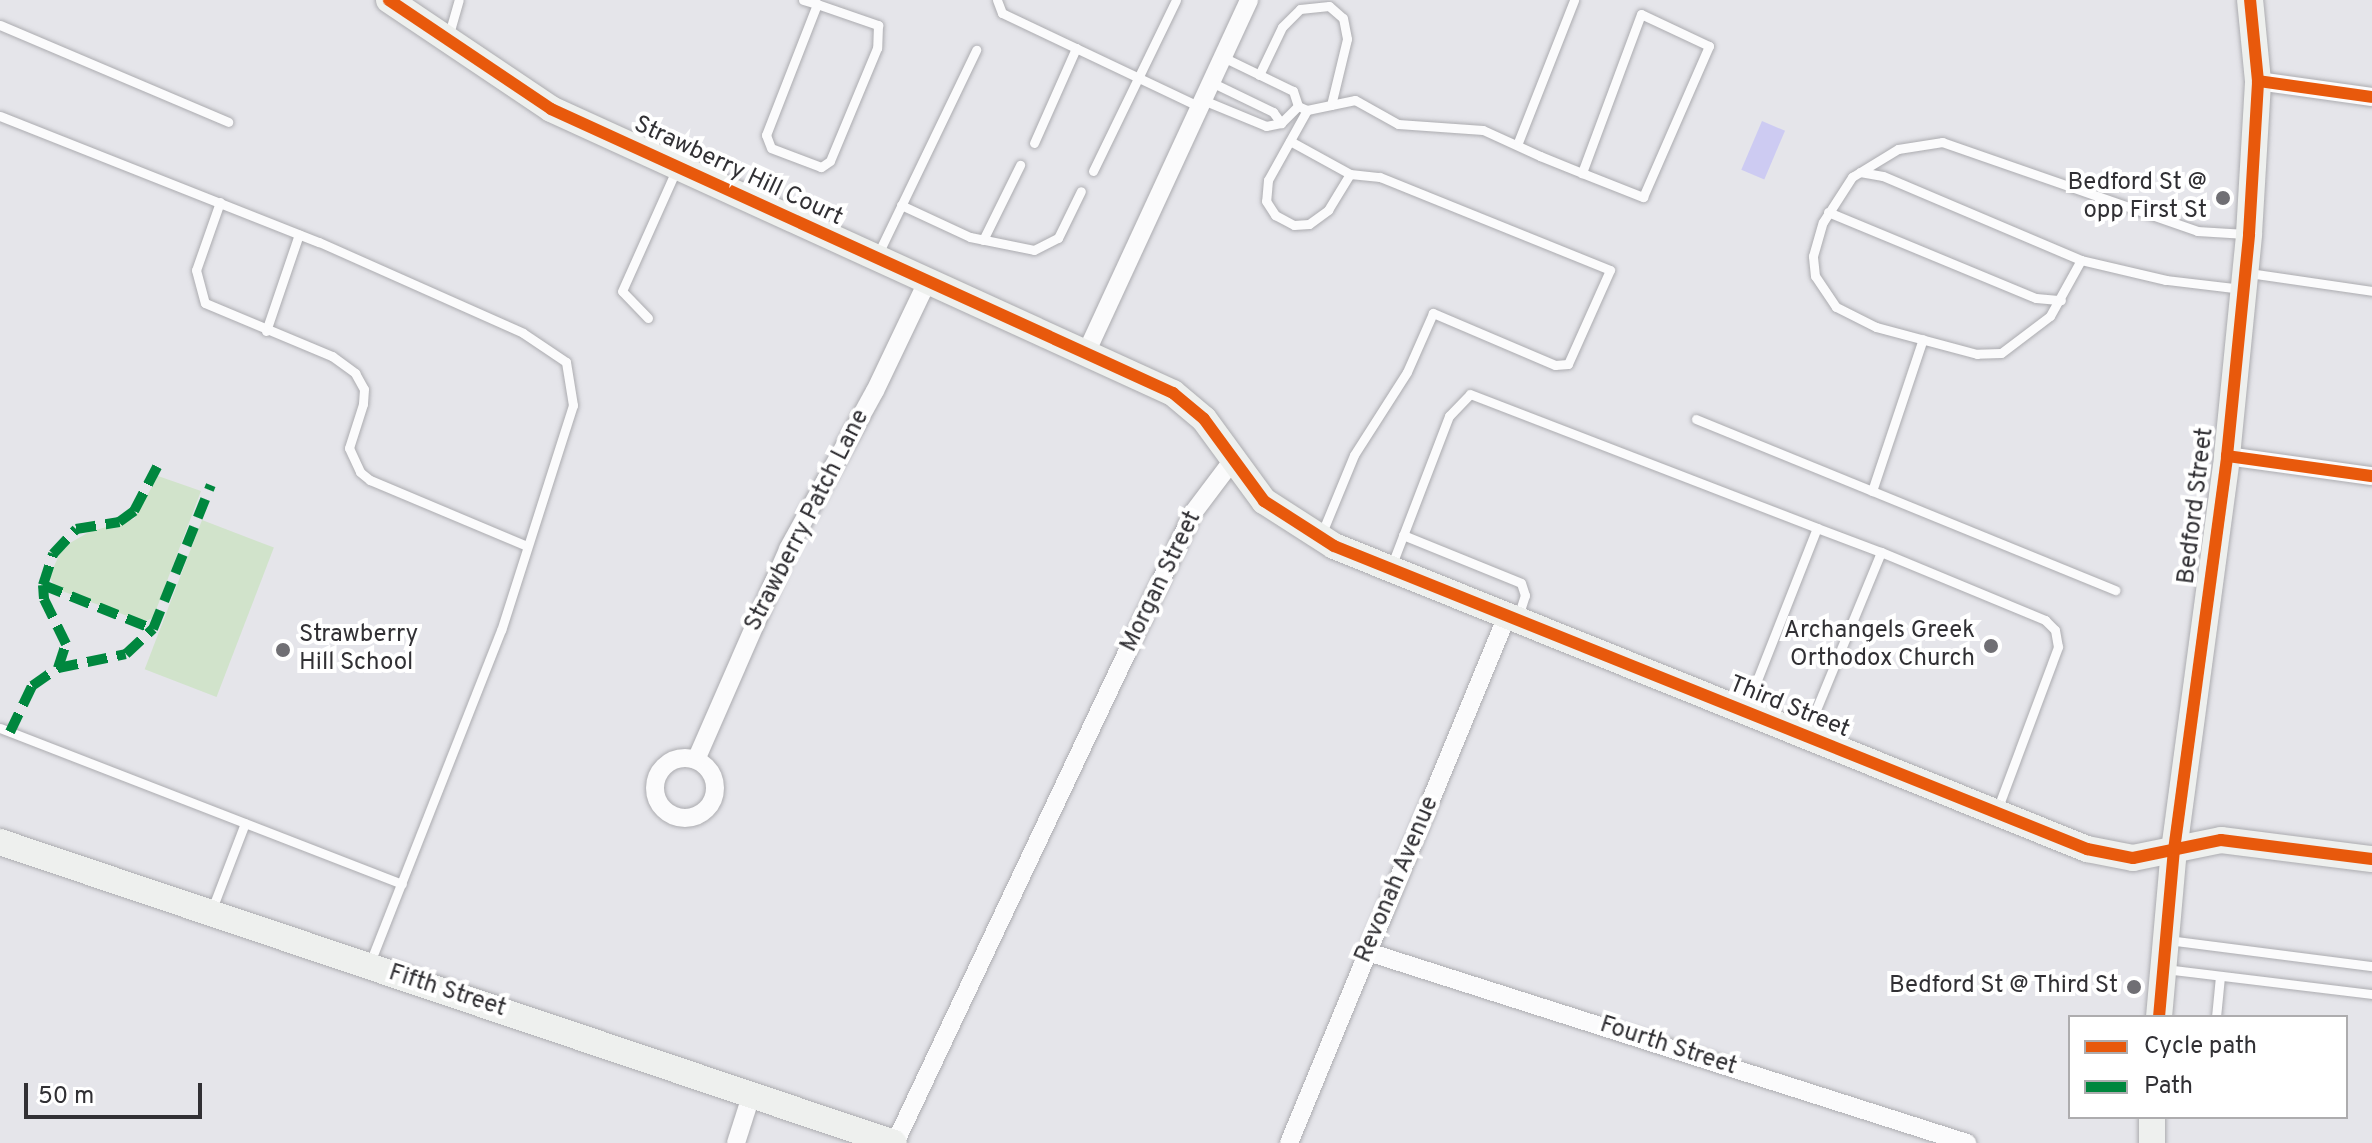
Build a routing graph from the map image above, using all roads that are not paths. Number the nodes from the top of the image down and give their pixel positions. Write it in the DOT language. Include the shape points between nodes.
graph roads {
  1 [pos="459,0"];
  2 [pos="803,0"];
  3 [pos="997,0"];
  4 [pos="1176,0"];
  5 [pos="1249,0"];
  6 [pos="1574,0"];
  7 [pos="2250,0"];
  8 [pos="407,4"];
  9 [pos="817,4"];
  10 [pos="0,25"];
  11 [pos="448,38"];
  12 [pos="1076,48"];
  13 [pos="976,50"];
  14 [pos="1222,57"];
  15 [pos="1259,75"];
  16 [pos="1139,78"];
  17 [pos="2258,81"];
  18 [pos="1211,82"];
  19 [pos="2372,97"];
  20 [pos="1201,103"];
  21 [pos="1331,105"];
  22 [pos="1302,108"];
  23 [pos="0,116"];
  24 [pos="228,122"];
  25 [pos="1281,123"];
  26 [pos="1290,141"];
  27 [pos="1034,143"];
  28 [pos="1517,145"];
  29 [pos="1020,165"];
  30 [pos="677,168"];
  31 [pos="1093,171"];
  32 [pos="1860,172"];
  33 [pos="1582,173"];
  34 [pos="1350,174"];
  35 [pos="1081,191"];
  36 [pos="220,202"];
  37 [pos="901,205"];
  38 [pos="1828,212"];
  39 [pos="299,234"];
  40 [pos="2249,234"];
  41 [pos="983,240"];
  42 [pos="875,260"];
  43 [pos="2081,260"];
  44 [pos="2244,281"];
  45 [pos="926,284"];
  46 [pos="2372,291"];
  47 [pos="2061,300"];
  48 [pos="648,318"];
  49 [pos="266,331"];
  50 [pos="1923,339"];
  51 [pos="1086,353"];
  52 [pos="1696,419"];
  53 [pos="2227,456"];
  54 [pos="1233,460"];
  55 [pos="2372,476"];
  56 [pos="1872,491"];
  57 [pos="1817,528"];
  58 [pos="1403,535"];
  59 [pos="1319,538"];
  60 [pos="525,545"];
  61 [pos="1881,552"];
  62 [pos="1390,569"];
  63 [pos="2116,590"];
  64 [pos="1512,618"];
  65 [pos="1743,713"];
  66 [pos="0,728"];
  67 [pos="1805,738"];
  68 [pos="696,760"];
  69 [pos="1995,813"];
  70 [pos="245,823"];
  71 [pos="0,842"];
  72 [pos="2174,850"];
  73 [pos="2372,859"];
  74 [pos="402,884"];
  75 [pos="211,912"];
  76 [pos="2165,940"];
  77 [pos="1368,952"];
  78 [pos="369,965"];
  79 [pos="2372,966"];
  80 [pos="2162,969"];
  81 [pos="2220,976"];
  82 [pos="2372,994"];
  83 [pos="2159,1015"];
  84 [pos="2216,1015"];
  85 [pos="752,1093"];
  86 [pos="2152,1119"];
  87 [pos="736,1143"];
  88 [pos="894,1143"];
  89 [pos="1289,1143"];
  90 [pos="1967,1143"];
  91 [pos="2152,1143"];
  1 -- 11 [label="lane"];
  2 -- 9 [label="lane"];
  3 -- 12 [label="lane" via="1002,13"];
  4 -- 16 [label="lane"];
  5 -- 14 [label="street"];
  6 -- 28 [label="lane"];
  7 -- 17 [label="street, Bedford Street"];
  8 -- 11 [label="street, Strawberry Hill Court"];
  9 -- 9 [label="lane" via="766,135 771,148 821,167 830,161 877,48 878,25"];
  10 -- 24 [label="lane"];
  11 -- 30 [label="street, Strawberry Hill Court" via="551,109"];
  12 -- 16 [label="lane"];
  12 -- 27 [label="lane"];
  13 -- 37 [label="lane"];
  14 -- 15 [label="lane"];
  14 -- 18 [label="street"];
  15 -- 21 [label="lane" via="1282,27 1300,9 1329,6 1343,18 1347,39"];
  15 -- 22 [label="lane" via="1293,91"];
  16 -- 20 [label="lane"];
  16 -- 31 [label="lane"];
  17 -- 19 [label="street"];
  17 -- 40 [label="street, Bedford Street"];
  18 -- 20 [label="street"];
  18 -- 25 [label="lane" via="1273,112"];
  20 -- 25 [label="lane" via="1266,126"];
  20 -- 51 [label="street"];
  21 -- 22 [label="lane"];
  21 -- 28 [label="lane" via="1355,100 1398,124 1483,130"];
  22 -- 25 [label="lane"];
  22 -- 26 [label="lane"];
  23 -- 36 [label="lane"];
  26 -- 34 [label="lane"];
  26 -- 34 [label="lane" via="1268,180 1266,201 1275,215 1294,225 1309,224 1328,210"];
  28 -- 33 [label="lane"];
  29 -- 41 [label="lane"];
  30 -- 42 [label="street, Strawberry Hill Court"];
  30 -- 48 [label="lane" via="622,291"];
  32 -- 38 [label="lane" via="1844,185"];
  32 -- 40 [label="lane" via="1898,149 1942,142 2197,231"];
  32 -- 43 [label="lane" via="1883,176"];
  33 -- 33 [label="lane" via="1643,197 1709,46 1641,14"];
  34 -- 59 [label="lane" via="1380,177 1610,270 1568,364 1555,365 1433,313 1407,372 1354,455"];
  35 -- 41 [label="lane" via="1058,238 1048,247 1017,250"];
  36 -- 39 [label="lane"];
  36 -- 49 [label="lane" via="196,270 196,286 214,310"];
  37 -- 41 [label="lane"];
  37 -- 42 [label="lane"];
  38 -- 47 [label="lane" via="2036,298"];
  38 -- 50 [label="lane" via="1813,256 1822,292 1852,316"];
  39 -- 49 [label="lane"];
  39 -- 60 [label="lane" via="523,333 566,362 573,405"];
  40 -- 44 [label="street, Bedford Street"];
  42 -- 45 [label="street, Strawberry Hill Court"];
  43 -- 44 [label="lane" via="2166,280"];
  43 -- 47 [label="lane"];
  44 -- 46 [label="lane"];
  44 -- 53 [label="street, Bedford Street"];
  45 -- 51 [label="street, Strawberry Hill Court"];
  45 -- 68 [label="street, Strawberry Patch Lane" via="875,391 788,549"];
  47 -- 50 [label="lane" via="2042,323 2001,353 1977,354"];
  49 -- 60 [label="lane" via="342,361 355,373 364,389 363,404 349,448 360,472"];
  50 -- 56 [label="lane"];
  51 -- 54 [label="street" via="1173,393 1204,419"];
  52 -- 56 [label="lane"];
  53 -- 55 [label="street"];
  53 -- 72 [label="street, Bedford Street"];
  54 -- 59 [label="street, Third Street" via="1264,501"];
  54 -- 88 [label="street, Morgan Street" via="1193,513"];
  56 -- 63 [label="lane"];
  57 -- 58 [label="lane" via="1470,394 1449,416"];
  57 -- 61 [label="lane"];
  57 -- 65 [label="lane"];
  58 -- 62 [label="lane"];
  58 -- 64 [label="lane" via="1521,583 1525,595"];
  59 -- 62 [label="street, Third Street"];
  60 -- 74 [label="lane" via="501,630"];
  61 -- 67 [label="lane"];
  61 -- 69 [label="lane" via="2045,620 2055,630 2058,647"];
  62 -- 64 [label="street, Third Street"];
  64 -- 65 [label="street, Third Street"];
  64 -- 77 [label="street, Revonah Avenue"];
  65 -- 67 [label="street, Third Street"];
  66 -- 70 [label="lane"];
  67 -- 69 [label="street, Third Street"];
  69 -- 72 [label="street, Third Street" via="2118,858"];
  70 -- 74 [label="lane"];
  70 -- 75 [label="lane"];
  71 -- 75 [label="street, Fifth Street"];
  72 -- 73 [label="street, Third Street" via="2221,840"];
  72 -- 76 [label="street, Bedford Street"];
  74 -- 78 [label="lane"];
  75 -- 78 [label="street, Fifth Street"];
  76 -- 79 [label="lane"];
  76 -- 80 [label="street, Bedford Street"];
  77 -- 89 [label="street, Revonah Avenue"];
  77 -- 90 [label="street, Fourth Street"];
  78 -- 85 [label="street, Fifth Street"];
  80 -- 81 [label="lane"];
  80 -- 83 [label="street, Bedford Street"];
  81 -- 82 [label="lane"];
  81 -- 84 [label="lane"];
  85 -- 87 [label="street"];
  85 -- 88 [label="street, Fifth Street"];
  86 -- 91 [label="street"];
}
